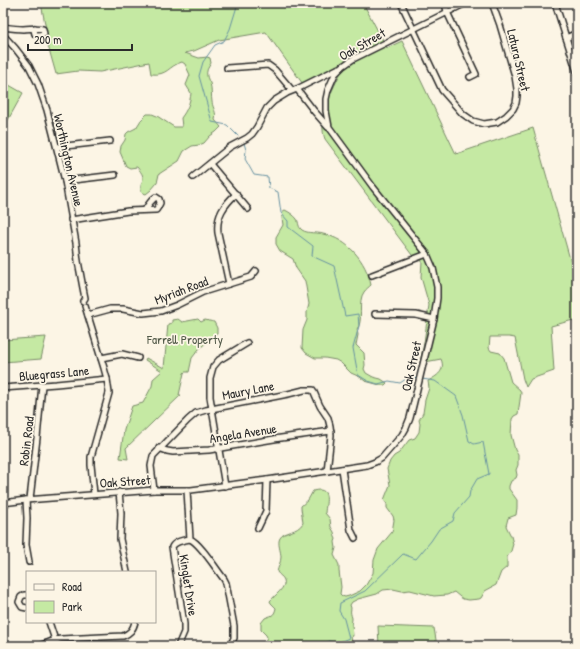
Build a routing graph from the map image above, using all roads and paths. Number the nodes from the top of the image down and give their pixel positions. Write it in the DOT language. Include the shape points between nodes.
graph roads {
  1 [pos="401,3"];
  2 [pos="445,3"];
  3 [pos="466,3"];
  4 [pos="492,3"];
  5 [pos="555,3"];
  6 [pos="447,12"];
  7 [pos="3,27"];
  8 [pos="35,28"];
  9 [pos="413,29"];
  10 [pos="577,33"];
  11 [pos="3,37"];
  12 [pos="566,38"];
  13 [pos="343,66"];
  14 [pos="227,68"];
  15 [pos="577,72"];
  16 [pos="470,77"];
  17 [pos="295,89"];
  18 [pos="329,127"];
  19 [pos="110,141"];
  20 [pos="56,147"];
  21 [pos="210,164"];
  22 [pos="115,175"];
  23 [pos="193,177"];
  24 [pos="65,181"];
  25 [pos="236,194"];
  26 [pos="248,209"];
  27 [pos="146,210"];
  28 [pos="71,220"];
  29 [pos="427,254"];
  30 [pos="256,272"];
  31 [pos="372,275"];
  32 [pos="229,284"];
  33 [pos="375,314"];
  34 [pos="88,315"];
  35 [pos="434,319"];
  36 [pos="247,343"];
  37 [pos="101,358"];
  38 [pos="138,358"];
  39 [pos="107,379"];
  40 [pos="42,385"];
  41 [pos="3,388"];
  42 [pos="213,408"];
  43 [pos="331,431"];
  44 [pos="160,448"];
  45 [pos="219,449"];
  46 [pos="342,469"];
  47 [pos="327,471"];
  48 [pos="268,480"];
  49 [pos="225,486"];
  50 [pos="154,490"];
  51 [pos="187,490"];
  52 [pos="119,492"];
  53 [pos="94,494"];
  54 [pos="28,499"];
  55 [pos="3,503"];
  56 [pos="258,528"];
  57 [pos="355,538"];
  58 [pos="190,539"];
  59 [pos="29,562"];
  60 [pos="127,571"];
  61 [pos="26,595"];
  62 [pos="26,608"];
  63 [pos="50,623"];
  64 [pos="135,623"];
  65 [pos="55,640"];
  66 [pos="39,646"];
  67 [pos="57,646"];
  68 [pos="178,646"];
  69 [pos="230,646"];
  1 -- 9 [label="street, Latura Street"];
  2 -- 6 [label="street"];
  3 -- 6 [label="street, Oak Street"];
  4 -- 9 [label="street, Latura Street" via="518,93 513,110 497,122 479,123 458,110 439,85"];
  5 -- 12 [label="street"];
  6 -- 9 [label="street, Oak Street"];
  6 -- 16 [label="street" via="476,74"];
  7 -- 8 [label="street"];
  9 -- 13 [label="street, Oak Street"];
  10 -- 12 [label="street"];
  11 -- 20 [label="street, Worthington Avenue" via="26,62 35,79 47,110"];
  12 -- 15 [label="street"];
  13 -- 17 [label="street"];
  13 -- 18 [label="street, Oak Street" via="328,90 326,111"];
  14 -- 17 [label="street" via="268,65"];
  17 -- 18 [label="street"];
  17 -- 21 [label="street" via="269,105 250,136 230,147"];
  18 -- 29 [label="street, Oak Street"];
  19 -- 20 [label="street"];
  20 -- 24 [label="street, Worthington Avenue"];
  21 -- 23 [label="street"];
  21 -- 25 [label="street"];
  22 -- 24 [label="street"];
  24 -- 28 [label="street, Worthington Avenue"];
  25 -- 26 [label="street"];
  25 -- 32 [label="street" via="223,208 218,222"];
  27 -- 28 [label="street"];
  28 -- 34 [label="street, Worthington Avenue"];
  29 -- 31 [label="street"];
  29 -- 35 [label="street, Oak Street" via="437,287"];
  30 -- 32 [label="street, Myriah Road" via="251,277"];
  32 -- 34 [label="street, Myriah Road" via="203,292 161,311 143,313 110,309"];
  33 -- 35 [label="street" via="416,315"];
  34 -- 37 [label="street, Worthington Avenue"];
  35 -- 46 [label="street, Oak Street" via="406,428 382,458 367,465"];
  36 -- 42 [label="street" via="222,357 213,367 209,382"];
  37 -- 38 [label="street" via="122,354"];
  37 -- 39 [label="street, Worthington Avenue"];
  39 -- 40 [label="street, Bluegrass Lane"];
  39 -- 53 [label="street, Worthington Avenue" via="108,397 91,460"];
  40 -- 41 [label="street, Bluegrass Lane"];
  40 -- 54 [label="street, Robin Road" via="38,438"];
  42 -- 43 [label="street, Maury Lane" via="310,390 314,392 328,418"];
  42 -- 44 [label="street, Maury Lane" via="195,414"];
  42 -- 45 [label="street"];
  43 -- 45 [label="street, Angela Avenue"];
  43 -- 47 [label="street, Maury Lane"];
  44 -- 45 [label="street, Angela Avenue" via="173,452"];
  44 -- 50 [label="street, Maury Lane" via="151,462"];
  45 -- 49 [label="street"];
  46 -- 47 [label="street, Oak Street"];
  46 -- 57 [label="street" via="351,530"];
  47 -- 48 [label="street, Oak Street"];
  48 -- 49 [label="street, Oak Street"];
  48 -- 56 [label="street" via="266,511"];
  49 -- 51 [label="street, Oak Street"];
  50 -- 51 [label="street, Oak Street"];
  50 -- 52 [label="street, Oak Street"];
  51 -- 58 [label="street"];
  52 -- 53 [label="street, Oak Street"];
  52 -- 60 [label="street" via="120,539"];
  53 -- 54 [label="street, Oak Street"];
  54 -- 55 [label="street, Oak Street"];
  54 -- 59 [label="street, Robin Road" via="26,545"];
  58 -- 68 [label="street, Kinglet Drive" via="178,542 172,547 184,624 184,632"];
  58 -- 69 [label="street" via="199,546 226,583 234,626 234,638"];
  61 -- 62 [label="street" via="21,597 19,602"];
  63 -- 65 [label="street"];
  64 -- 65 [label="street" via="130,632 123,636"];
  65 -- 66 [label="street"];
  65 -- 67 [label="street"];
}
